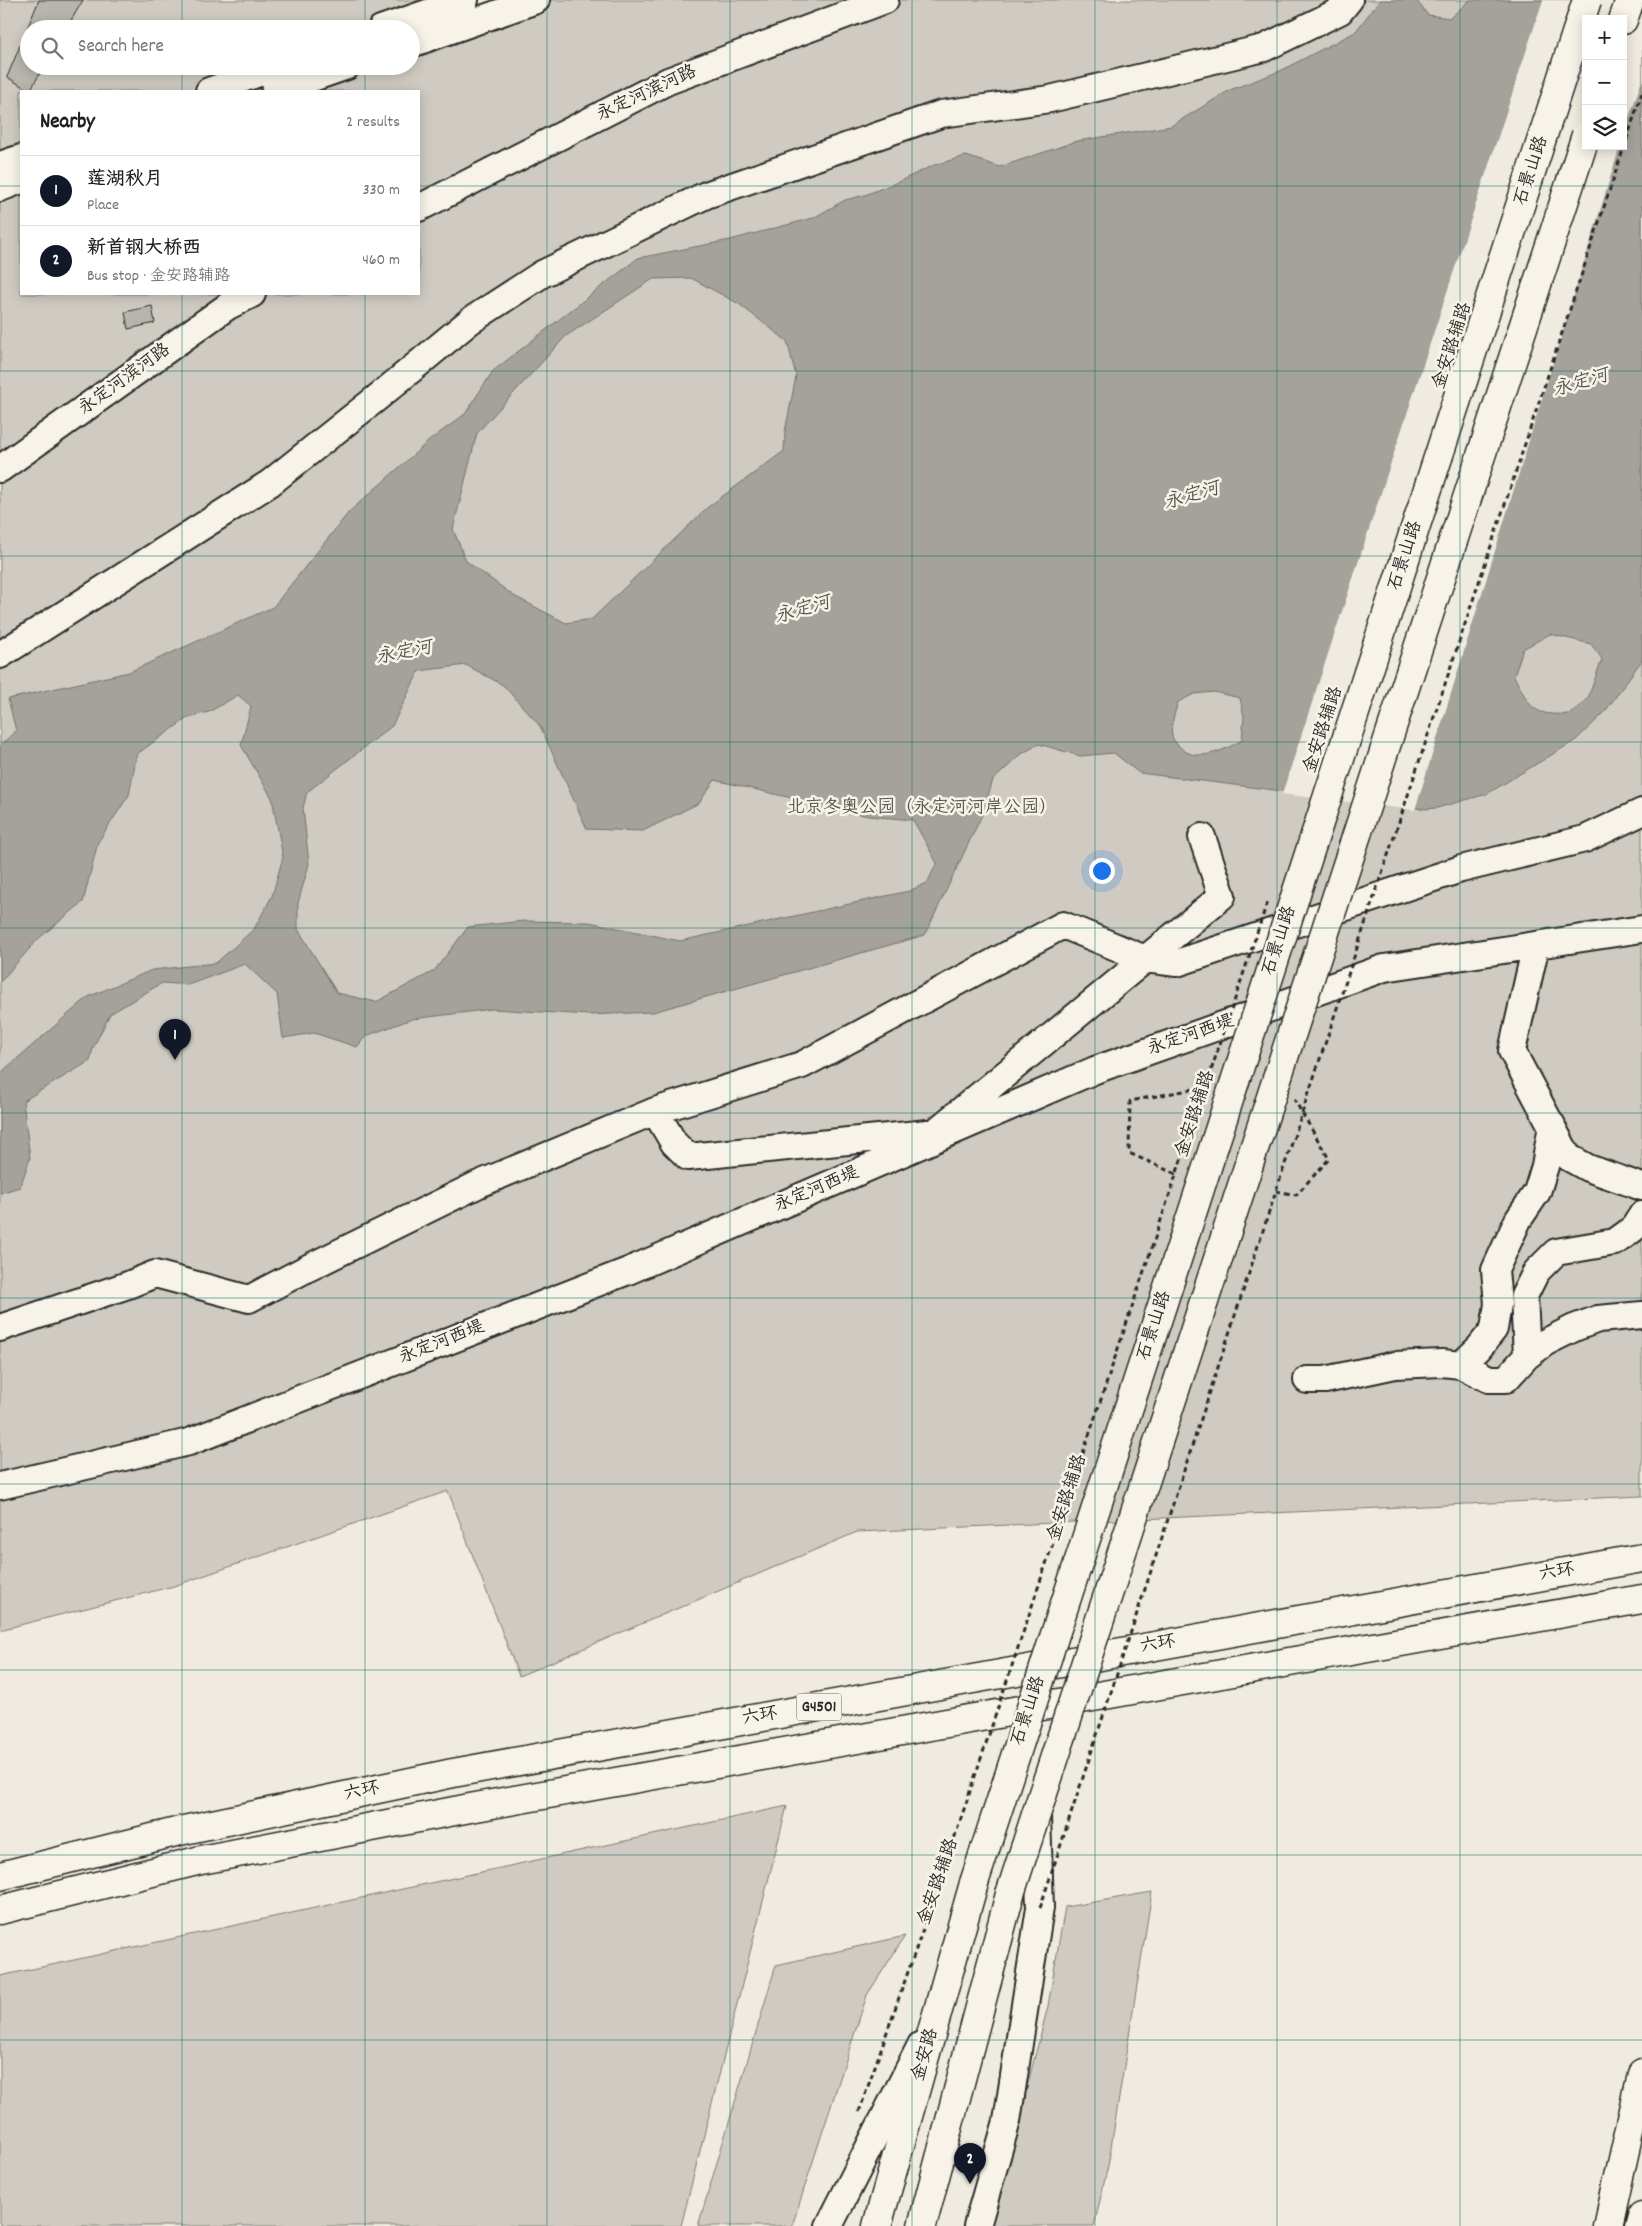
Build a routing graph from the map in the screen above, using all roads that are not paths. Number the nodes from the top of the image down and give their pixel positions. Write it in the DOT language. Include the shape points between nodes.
graph roads {
  1 [pos="465,0"];
  2 [pos="536,0"];
  3 [pos="885,0"];
  4 [pos="1349,0"];
  5 [pos="1588,0"];
  6 [pos="1630,0"];
  7 [pos="417,7"];
  8 [pos="1625,15"];
  9 [pos="396,20"];
  10 [pos="420,41"];
  11 [pos="253,75"];
  12 [pos="320,75"];
  13 [pos="212,90"];
  14 [pos="278,90"];
  15 [pos="1582,147"];
  16 [pos="20,158"];
  17 [pos="0,165"];
  18 [pos="20,180"];
  19 [pos="0,188"];
  20 [pos="420,207"];
  21 [pos="250,295"];
  22 [pos="0,469"];
  23 [pos="0,655"];
  24 [pos="1642,812"];
  25 [pos="1202,837"];
  26 [pos="1642,929"];
  27 [pos="1536,945"];
  28 [pos="1145,959"];
  29 [pos="654,1110"];
  30 [pos="1552,1125"];
  31 [pos="936,1135"];
  32 [pos="1642,1187"];
  33 [pos="1642,1216"];
  34 [pos="1642,1315"];
  35 [pos="0,1328"];
  36 [pos="1527,1356"];
  37 [pos="1461,1365"];
  38 [pos="1307,1380"];
  39 [pos="0,1486"];
  40 [pos="1642,1558"];
  41 [pos="1642,1599"];
  42 [pos="1037,1813"];
  43 [pos="0,1876"];
  44 [pos="974,1883"];
  45 [pos="0,1910"];
  46 [pos="938,2013"];
  47 [pos="1642,2074"];
  48 [pos="1642,2215"];
  49 [pos="829,2226"];
  50 [pos="877,2226"];
  51 [pos="922,2226"];
  52 [pos="977,2226"];
  53 [pos="1608,2226"];
  54 [pos="1639,2226"];
  1 -- 7 [label="street"];
  2 -- 10 [label="street"];
  3 -- 20 [label="street, 永定河滨河路" via="668,81"];
  4 -- 23 [label="street" via="1340,11 1264,48 1050,99 941,114 706,195 542,274 470,321 270,483"];
  5 -- 44 [label="main road, 石景山路, bridge"];
  6 -- 8 [label="main road"];
  7 -- 9 [label="street"];
  11 -- 13 [label="street"];
  12 -- 14 [label="street"];
  15 -- 42 [label="main road, bridge"];
  16 -- 17 [label="street"];
  18 -- 19 [label="street"];
  21 -- 22 [label="street, 永定河滨河路" via="228,306"];
  24 -- 28 [label="street" via="1585,839 1461,869 1177,963"];
  25 -- 28 [label="street" via="1222,896"];
  26 -- 27 [label="street, 永定河西堤"];
  27 -- 30 [label="street" via="1512,1051"];
  27 -- 31 [label="street, 永定河西堤" via="1384,968 1094,1070"];
  28 -- 29 [label="street" via="1063,925 802,1065"];
  28 -- 31 [label="street"];
  29 -- 31 [label="street" via="674,1143 688,1157"];
  29 -- 35 [label="street" via="479,1184 249,1299 155,1274"];
  30 -- 32 [label="street" via="1568,1156 1588,1168"];
  30 -- 37 [label="street" via="1537,1192 1518,1220 1495,1270 1498,1304 1494,1329"];
  31 -- 39 [label="street, 永定河西堤" via="628,1271 188,1442"];
  33 -- 36 [label="street" via="1633,1229 1615,1242 1556,1252 1536,1272 1524,1296"];
  34 -- 36 [label="street" via="1598,1319 1546,1342"];
  36 -- 37 [label="street" via="1506,1379 1489,1379"];
  37 -- 38 [label="street" via="1394,1365 1326,1380"];
  40 -- 43 [label="main road, 六环 / G4501" via="453,1773 184,1830"];
  41 -- 45 [label="main road, 六环 / G4501" via="470,1808 201,1860"];
  42 -- 51 [label="main road, bridge" via="1010,1894"];
  42 -- 52 [label="street" via="1040,1908 1007,2121"];
  44 -- 46 [label="main road, 金安路"];
  46 -- 49 [label="street"];
  46 -- 50 [label="main road, 金安路"];
  47 -- 53 [label="main road"];
  48 -- 54 [label="main road"];
}
